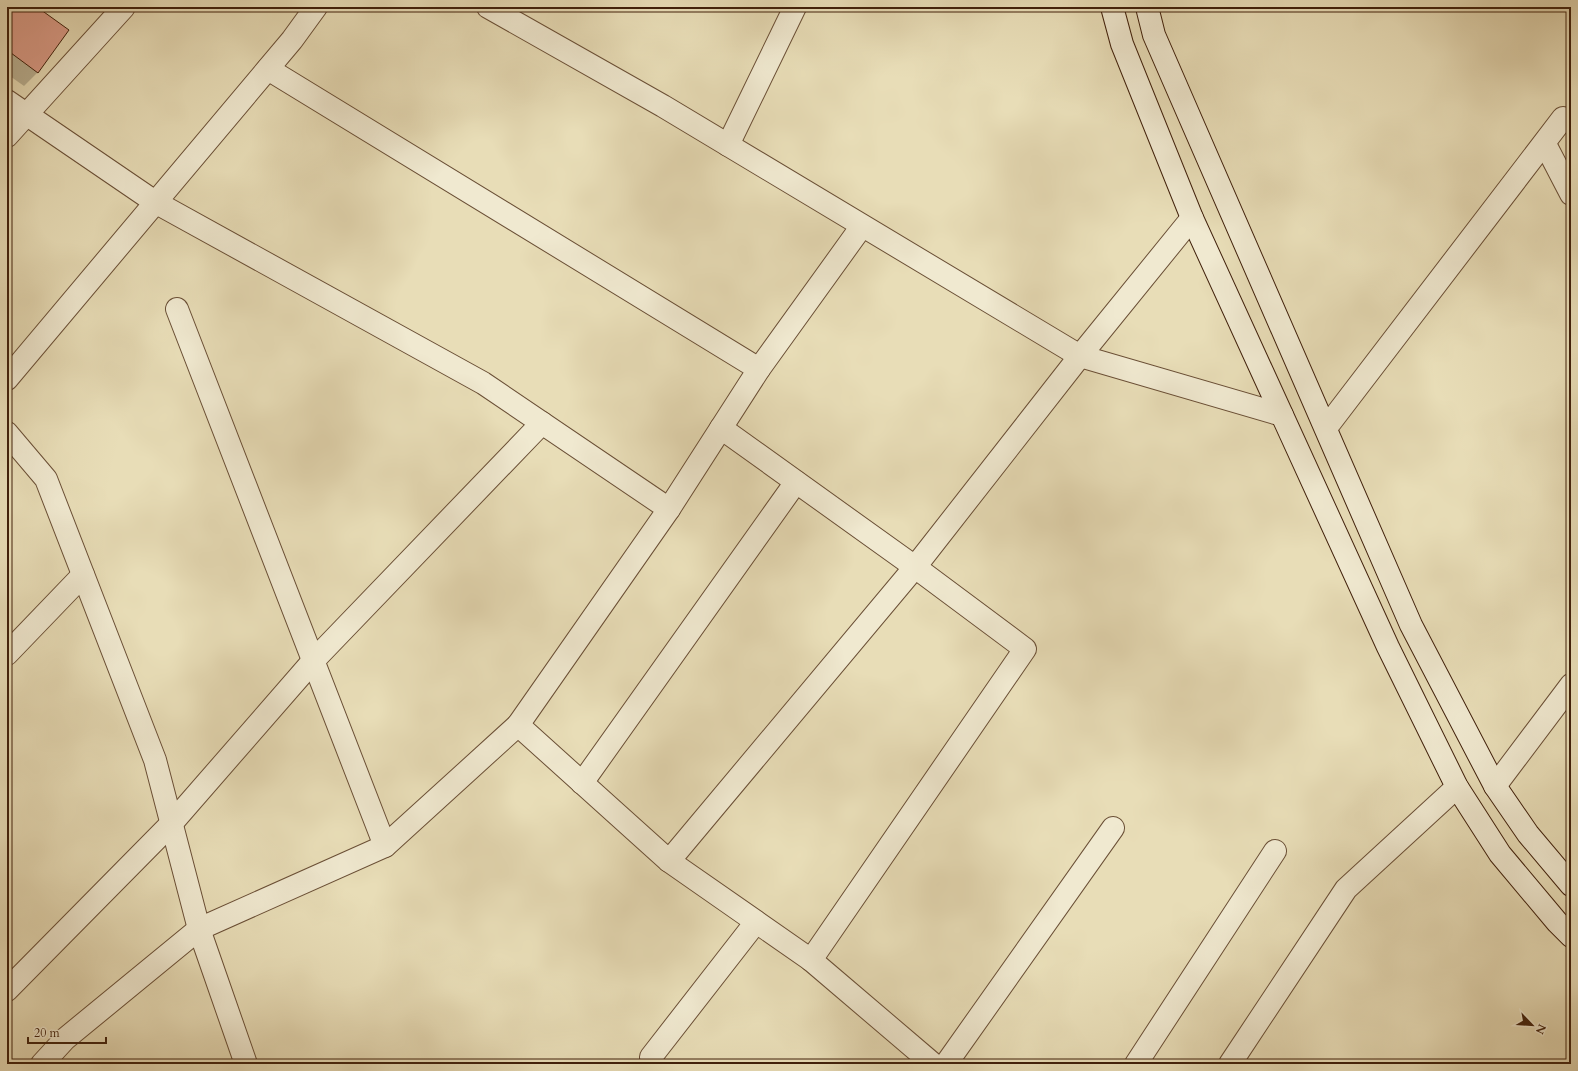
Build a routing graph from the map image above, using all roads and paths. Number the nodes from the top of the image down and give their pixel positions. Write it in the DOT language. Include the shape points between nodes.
graph roads {
  1 [pos="124,7"];
  2 [pos="316,7"];
  3 [pos="488,7"];
  4 [pos="794,7"];
  5 [pos="1112,7"];
  6 [pos="1146,7"];
  7 [pos="515,14"];
  8 [pos="268,69"];
  9 [pos="7,101"];
  10 [pos="26,115"];
  11 [pos="1571,121"];
  12 [pos="7,136"];
  13 [pos="1545,144"];
  14 [pos="728,145"];
  15 [pos="1571,194"];
  16 [pos="155,202"];
  17 [pos="1192,218"];
  18 [pos="862,226"];
  19 [pos="177,309"];
  20 [pos="1080,356"];
  21 [pos="759,369"];
  22 [pos="7,379"];
  23 [pos="1282,415"];
  24 [pos="542,423"];
  25 [pos="721,428"];
  26 [pos="1326,428"];
  27 [pos="7,433"];
  28 [pos="796,482"];
  29 [pos="669,508"];
  30 [pos="916,567"];
  31 [pos="83,575"];
  32 [pos="7,654"];
  33 [pos="313,661"];
  34 [pos="1571,685"];
  35 [pos="518,725"];
  36 [pos="582,783"];
  37 [pos="1495,786"];
  38 [pos="1457,787"];
  39 [pos="171,824"];
  40 [pos="1113,828"];
  41 [pos="384,846"];
  42 [pos="1275,851"];
  43 [pos="669,861"];
  44 [pos="1571,885"];
  45 [pos="756,922"];
  46 [pos="199,929"];
  47 [pos="1571,936"];
  48 [pos="810,960"];
  49 [pos="7,990"];
  50 [pos="651,1062"];
  51 [pos="42,1064"];
  52 [pos="246,1064"];
  53 [pos="934,1064"];
  54 [pos="946,1064"];
  55 [pos="1136,1064"];
  56 [pos="1230,1064"];
  1 -- 10 [label="street"];
  2 -- 8 [label="street"];
  3 -- 7 [label="street"];
  4 -- 14 [label="street"];
  5 -- 17 [label="street" via="1122,44"];
  6 -- 26 [label="street" via="1157,42"];
  7 -- 14 [label="street"];
  8 -- 16 [label="street"];
  8 -- 21 [label="street"];
  9 -- 10 [label="street"];
  10 -- 12 [label="street"];
  10 -- 16 [label="street"];
  11 -- 13 [label="street" via="1563,118"];
  13 -- 15 [label="street"];
  13 -- 26 [label="street"];
  14 -- 18 [label="street"];
  16 -- 22 [label="street"];
  16 -- 24 [label="street" via="482,383"];
  17 -- 20 [label="street"];
  17 -- 23 [label="street"];
  18 -- 20 [label="street"];
  18 -- 21 [label="street"];
  19 -- 33 [label="street"];
  20 -- 23 [label="street"];
  20 -- 30 [label="street"];
  21 -- 25 [label="street"];
  23 -- 38 [label="street" via="1388,647"];
  24 -- 29 [label="street"];
  24 -- 33 [label="street"];
  25 -- 28 [label="street"];
  25 -- 29 [label="street"];
  26 -- 37 [label="street" via="1411,625"];
  27 -- 31 [label="street" via="46,479"];
  28 -- 30 [label="street"];
  28 -- 36 [label="street"];
  29 -- 35 [label="street"];
  30 -- 43 [label="street"];
  30 -- 48 [label="street" via="1025,649"];
  31 -- 32 [label="street"];
  31 -- 39 [label="street" via="155,760"];
  33 -- 39 [label="street"];
  33 -- 41 [label="street"];
  34 -- 37 [label="street"];
  35 -- 36 [label="street"];
  35 -- 41 [label="street"];
  36 -- 43 [label="street"];
  37 -- 44 [label="street" via="1528,834"];
  38 -- 47 [label="street" via="1500,854"];
  38 -- 56 [label="street" via="1346,889"];
  39 -- 46 [label="street"];
  39 -- 49 [label="street"];
  40 -- 54 [label="street"];
  41 -- 46 [label="street"];
  42 -- 55 [label="street"];
  43 -- 45 [label="street"];
  45 -- 48 [label="street"];
  45 -- 50 [label="street"];
  46 -- 51 [label="street" via="65,1039"];
  46 -- 52 [label="street"];
  48 -- 53 [label="street"];
}
